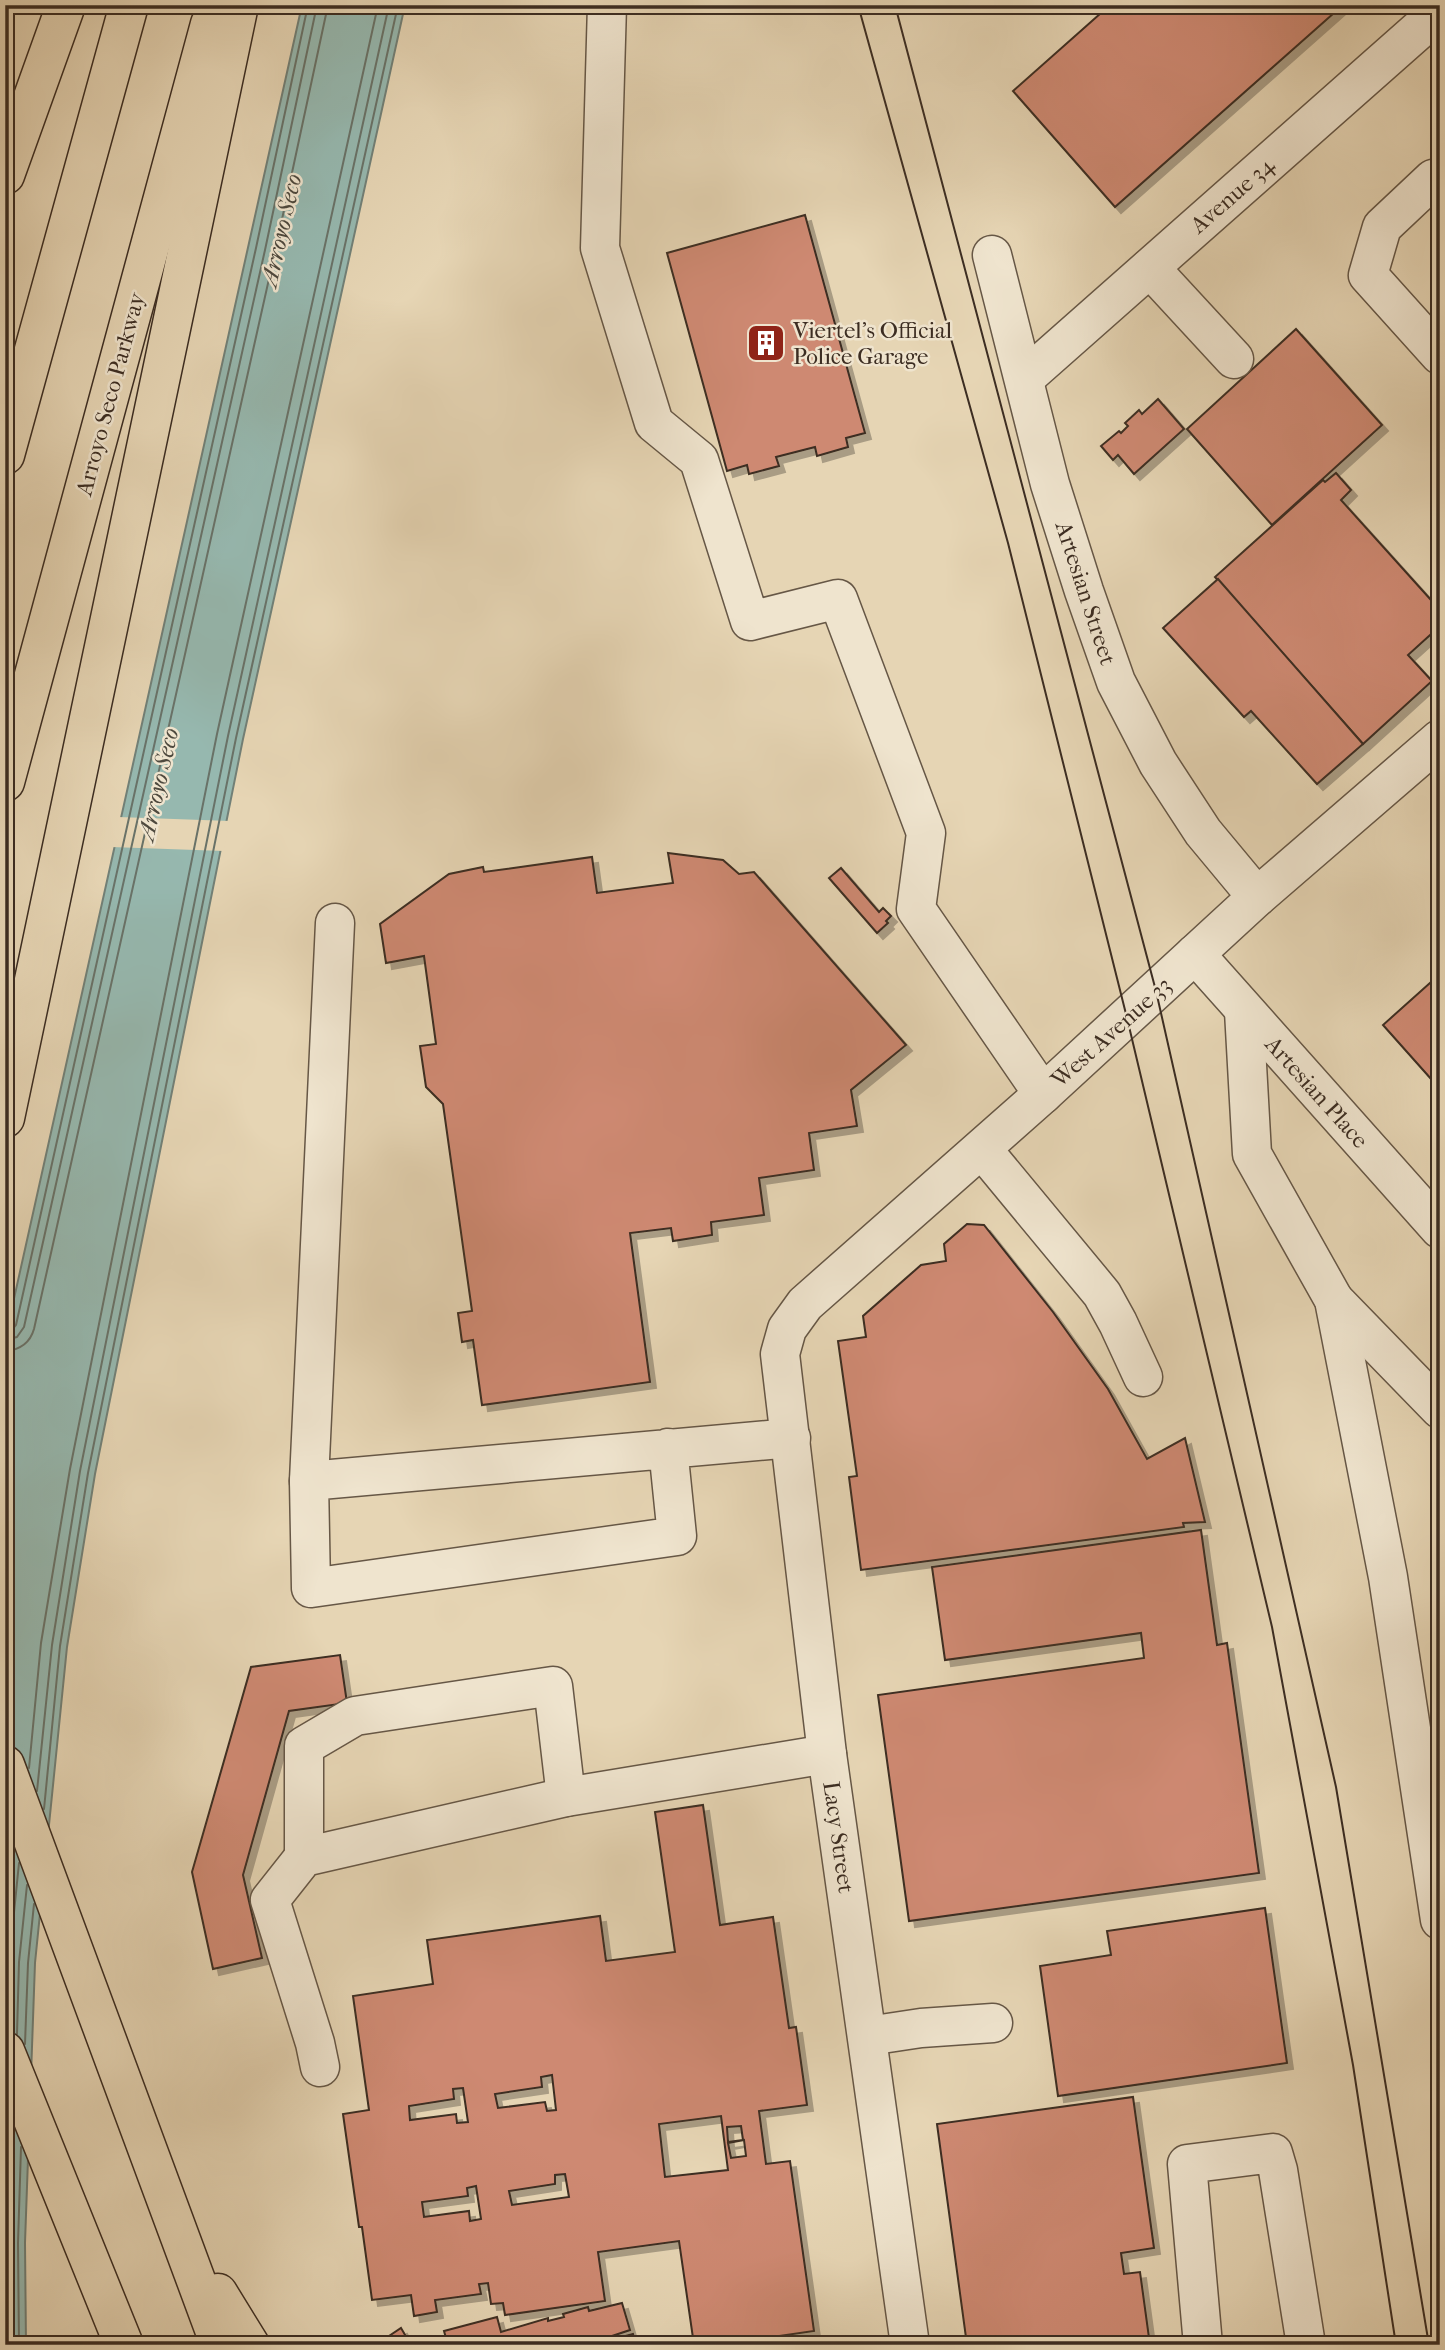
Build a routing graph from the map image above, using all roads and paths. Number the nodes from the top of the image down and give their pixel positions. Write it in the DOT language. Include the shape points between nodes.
graph roads {
  1 [pos="66,5"];
  2 [pos="128,5"];
  3 [pos="215,5"];
  4 [pos="239,5"];
  5 [pos="607,5"];
  6 [pos="1440,11"];
  7 [pos="5,175"];
  8 [pos="1440,179"];
  9 [pos="992,255"];
  10 [pos="1150,268"];
  11 [pos="1440,355"];
  12 [pos="1234,359"];
  13 [pos="1025,378"];
  14 [pos="5,455"];
  15 [pos="1440,739"];
  16 [pos="5,782"];
  17 [pos="1257,897"];
  18 [pos="335,923"];
  19 [pos="1195,954"];
  20 [pos="1244,1012"];
  21 [pos="1043,1094"];
  22 [pos="5,1118"];
  23 [pos="982,1149"];
  24 [pos="1440,1229"];
  25 [pos="1334,1300"];
  26 [pos="787,1329"];
  27 [pos="1143,1377"];
  28 [pos="1440,1409"];
  29 [pos="791,1438"];
  30 [pos="668,1448"];
  31 [pos="309,1480"];
  32 [pos="827,1754"];
  33 [pos="5,1765"];
  34 [pos="566,1797"];
  35 [pos="304,1857"];
  36 [pos="1440,1920"];
  37 [pos="993,2023"];
  38 [pos="868,2036"];
  39 [pos="5,2051"];
  40 [pos="320,2067"];
  41 [pos="174,2218"];
  42 [pos="124,2345"];
  43 [pos="220,2345"];
  44 [pos="250,2345"];
  45 [pos="910,2345"];
  46 [pos="1203,2345"];
  47 [pos="1306,2345"];
  1 -- 7 [label="highway"];
  2 -- 14 [label="highway"];
  3 -- 16 [label="highway, Arroyo Seco Parkway"];
  4 -- 22 [label="highway"];
  5 -- 21 [label="street" via="600,248 654,423 699,460 750,621 838,599 926,833 916,909"];
  6 -- 10 [label="street, Avenue 34"];
  8 -- 11 [label="street" via="1433,179 1382,227 1368,275"];
  9 -- 13 [label="street, Artesian Street"];
  10 -- 12 [label="street"];
  10 -- 13 [label="street, Avenue 34"];
  13 -- 17 [label="street, Artesian Street" via="1051,484 1116,682 1158,763 1203,832"];
  15 -- 17 [label="street, West Avenue 33"];
  17 -- 19 [label="street, West Avenue 33"];
  18 -- 31 [label="street"];
  19 -- 20 [label="street, Artesian Place"];
  19 -- 21 [label="street, West Avenue 33"];
  20 -- 24 [label="street, Artesian Place"];
  20 -- 25 [label="street" via="1252,1154"];
  21 -- 23 [label="street, West Avenue 33"];
  23 -- 26 [label="street, West Avenue 33" via="805,1304"];
  23 -- 27 [label="street" via="1102,1294"];
  25 -- 28 [label="street"];
  25 -- 36 [label="street" via="1388,1577"];
  26 -- 29 [label="street, Lacy Street" via="780,1354"];
  29 -- 30 [label="street"];
  29 -- 32 [label="street, Lacy Street"];
  30 -- 31 [label="street"];
  30 -- 31 [label="street" via="677,1536 312,1588"];
  32 -- 34 [label="street"];
  32 -- 38 [label="street, Lacy Street"];
  33 -- 41 [label="highway"];
  34 -- 35 [label="street"];
  34 -- 35 [label="street" via="553,1686 355,1716 304,1746"];
  35 -- 40 [label="street" via="270,1900"];
  37 -- 38 [label="street"];
  38 -- 45 [label="street, Lacy Street"];
  39 -- 42 [label="highway"];
  41 -- 43 [label="highway"];
  41 -- 44 [label="highway"];
  46 -- 47 [label="street" via="1187,2164 1273,2153"];
}
